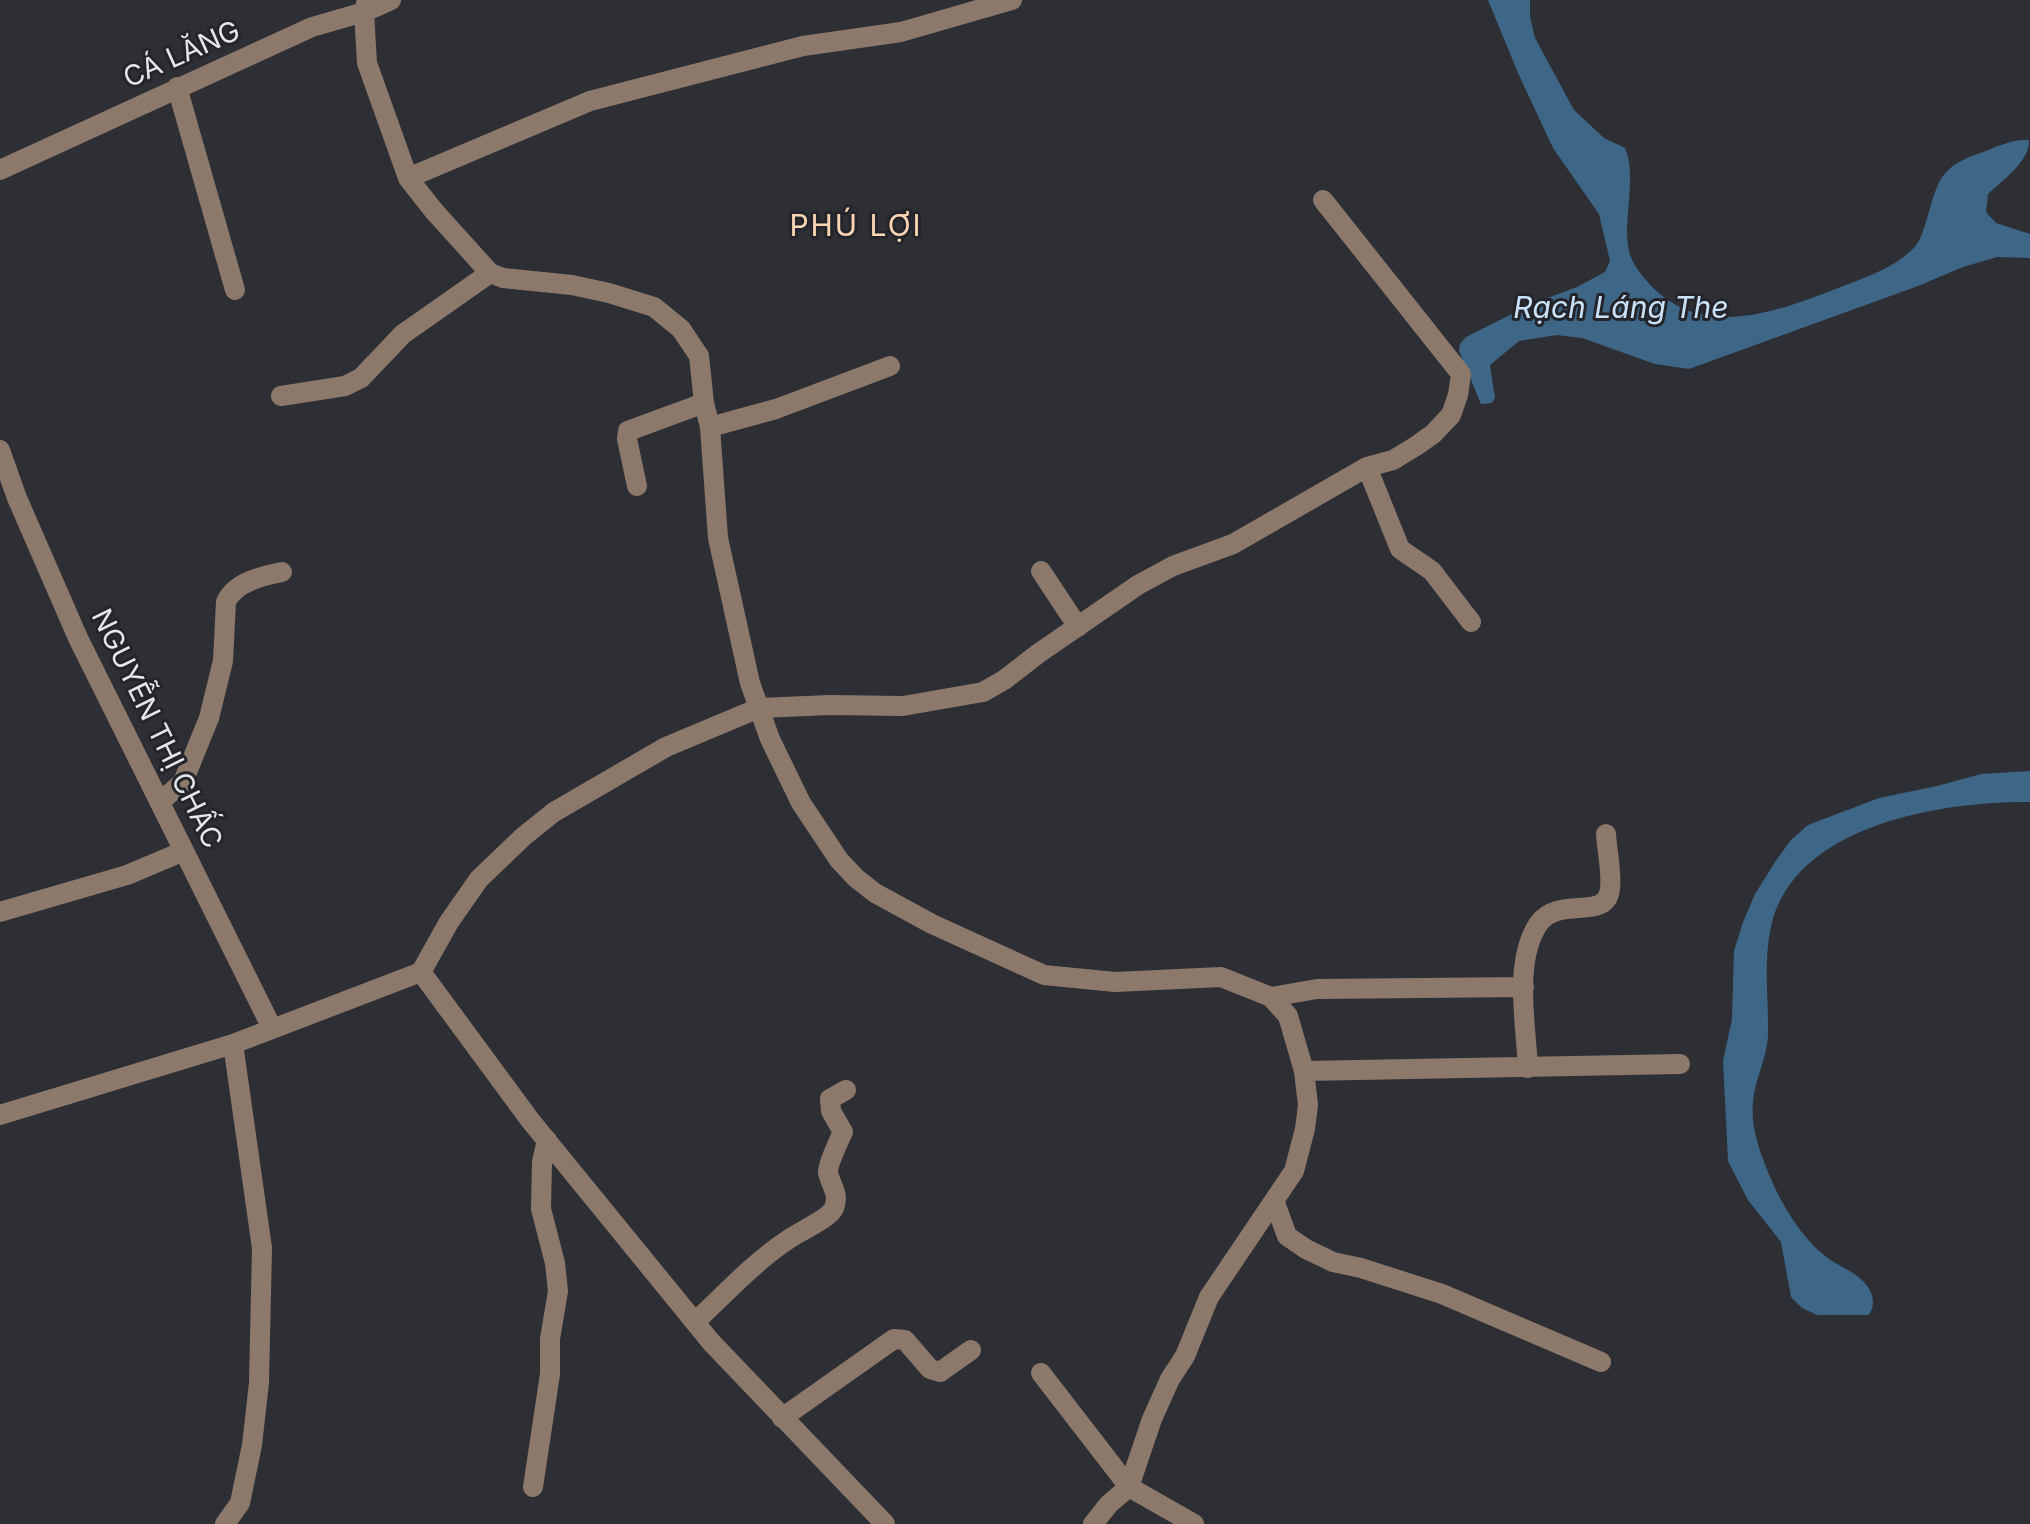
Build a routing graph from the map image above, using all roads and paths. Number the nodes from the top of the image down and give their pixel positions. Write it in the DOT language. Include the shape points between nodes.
graph roads {
  1 [pos="391,0"];
  2 [pos="1012,0"];
  3 [pos="365,6"];
  4 [pos="177,87"];
  5 [pos="0,170"];
  6 [pos="408,178"];
  7 [pos="1323,200"];
  8 [pos="490,273"];
  9 [pos="235,290"];
  10 [pos="890,366"];
  11 [pos="281,396"];
  12 [pos="704,403"];
  13 [pos="710,427"];
  14 [pos="0,450"];
  15 [pos="1367,467"];
  16 [pos="637,486"];
  17 [pos="9,499"];
  18 [pos="1041,571"];
  19 [pos="282,572"];
  20 [pos="1471,622"];
  21 [pos="1078,627"];
  22 [pos="759,708"];
  23 [pos="160,802"];
  24 [pos="1606,834"];
  25 [pos="184,851"];
  26 [pos="0,912"];
  27 [pos="421,972"];
  28 [pos="1524,987"];
  29 [pos="1271,997"];
  30 [pos="272,1028"];
  31 [pos="233,1044"];
  32 [pos="1680,1064"];
  33 [pos="1528,1068"];
  34 [pos="1304,1071"];
  35 [pos="846,1090"];
  36 [pos="0,1115"];
  37 [pos="547,1140"];
  38 [pos="1275,1203"];
  39 [pos="695,1322"];
  40 [pos="971,1350"];
  41 [pos="1601,1362"];
  42 [pos="1041,1373"];
  43 [pos="782,1418"];
  44 [pos="533,1487"];
  45 [pos="1129,1487"];
  46 [pos="225,1524"];
  47 [pos="885,1524"];
  48 [pos="1093,1524"];
  49 [pos="1194,1524"];
  1 -- 3 [label="street, CÁ LĂNG"];
  2 -- 6 [label="street" via="901,32 803,46 590,101"];
  3 -- 4 [label="street, CÁ LĂNG"];
  3 -- 6 [label="street" via="367,63"];
  4 -- 5 [label="street, CÁ LĂNG"];
  4 -- 9 [label="street"];
  6 -- 8 [label="street"];
  7 -- 15 [label="street" via="1461,374 1451,415 1433,434 1393,460"];
  8 -- 11 [label="street" via="403,334 361,378 345,386"];
  8 -- 12 [label="street" via="572,285 654,307 681,329 699,356"];
  10 -- 13 [label="street" via="776,409"];
  12 -- 13 [label="street"];
  12 -- 16 [label="street" via="628,431"];
  13 -- 22 [label="street" via="718,538"];
  14 -- 17 [label="street, NGUYỄN THỊ CHẤC"];
  15 -- 20 [label="street" via="1400,549 1432,571"];
  15 -- 21 [label="street" via="1233,544 1138,585"];
  17 -- 23 [label="street, NGUYỄN THỊ CHẤC"];
  18 -- 21 [label="street"];
  19 -- 23 [label="street" via="230,593 223,661 209,718 183,782"];
  21 -- 22 [label="street" via="983,692 903,706"];
  22 -- 27 [label="street" via="666,747 554,812 479,879"];
  22 -- 29 [label="street" via="801,803 839,860 875,893 1044,975 1115,982 1221,977"];
  23 -- 25 [label="street, NGUYỄN THỊ CHẤC"];
  24 -- 28 [label="street" via="1607,898 1585,909 1552,911 1540,921 1523,966"];
  25 -- 26 [label="street" via="127,875"];
  25 -- 30 [label="street, NGUYỄN THỊ CHẤC"];
  27 -- 30 [label="street"];
  27 -- 37 [label="street"];
  28 -- 29 [label="street" via="1317,989"];
  28 -- 33 [label="street"];
  29 -- 34 [label="street" via="1288,1016"];
  30 -- 31 [label="street"];
  31 -- 36 [label="street"];
  31 -- 46 [label="street" via="262,1248 252,1445 240,1503"];
  32 -- 33 [label="street"];
  33 -- 34 [label="street"];
  34 -- 38 [label="street" via="1305,1129 1294,1171"];
  35 -- 39 [label="street" via="830,1099 843,1132 828,1173 836,1190 834,1210 772,1250"];
  37 -- 39 [label="street"];
  37 -- 44 [label="street" via="541,1209 558,1291"];
  38 -- 41 [label="street" via="1287,1236 1306,1249 1442,1294"];
  38 -- 45 [label="street" via="1209,1297 1152,1419"];
  39 -- 43 [label="street"];
  40 -- 43 [label="street" via="940,1372 930,1369 905,1340 894,1339"];
  42 -- 45 [label="street"];
  43 -- 47 [label="street"];
  45 -- 48 [label="street"];
  45 -- 49 [label="street"];
}
